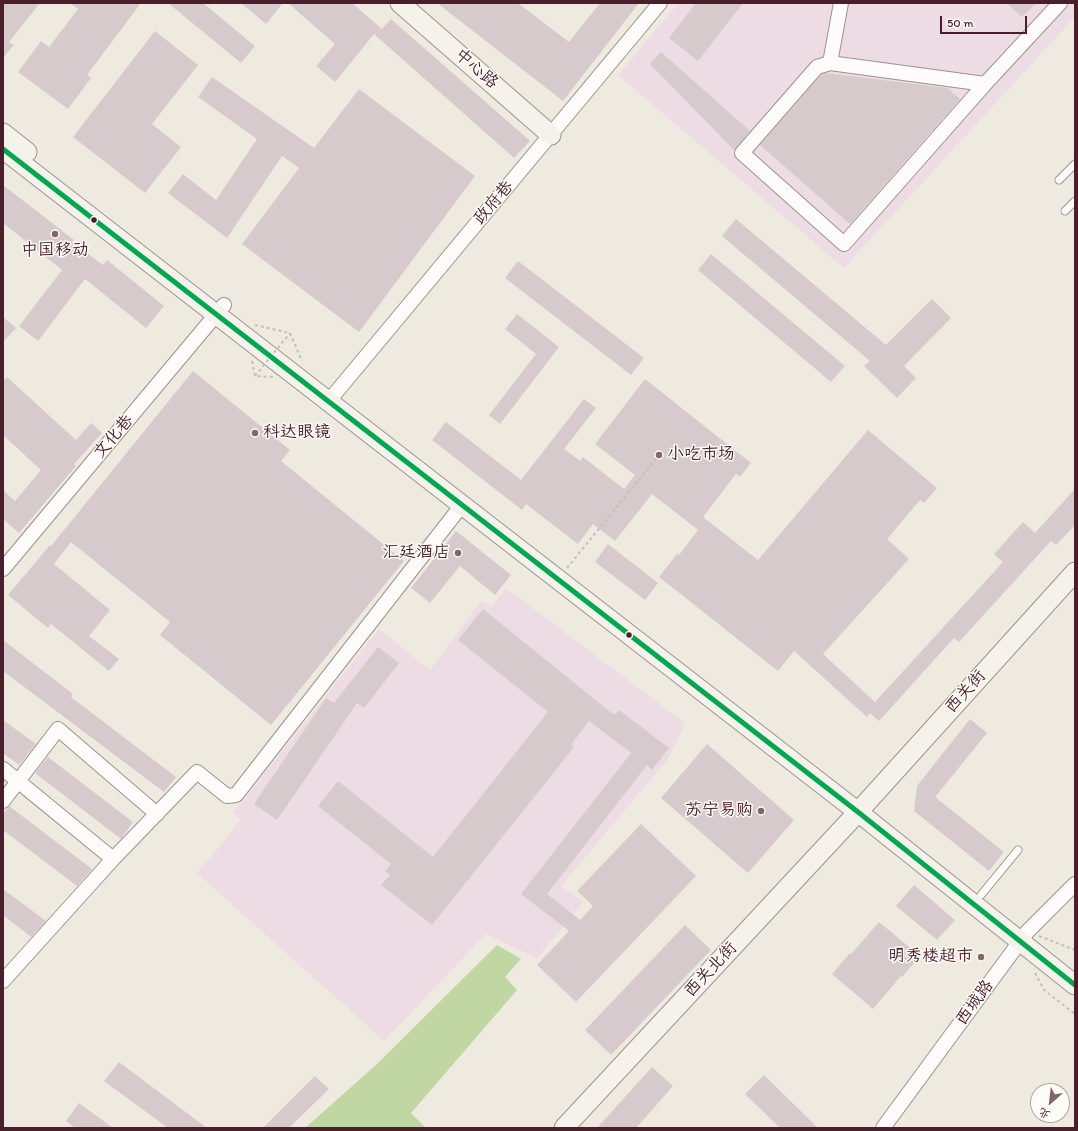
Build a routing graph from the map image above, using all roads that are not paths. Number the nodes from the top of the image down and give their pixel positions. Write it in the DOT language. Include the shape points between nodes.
graph roads {
  1 [pos="400,3"];
  2 [pos="660,3"];
  3 [pos="841,3"];
  4 [pos="1060,3"];
  5 [pos="830,63"];
  6 [pos="985,84"];
  7 [pos="3,133"];
  8 [pos="551,134"];
  9 [pos="3,149"];
  10 [pos="1075,164"];
  11 [pos="1059,180"];
  12 [pos="1075,201"];
  13 [pos="1065,211"];
  14 [pos="220,310"];
  15 [pos="332,397"];
  16 [pos="462,505"];
  17 [pos="3,569"];
  18 [pos="1071,583"];
  19 [pos="3,769"];
  20 [pos="18,782"];
  21 [pos="3,801"];
  22 [pos="862,807"];
  23 [pos="157,814"];
  24 [pos="1018,850"];
  25 [pos="113,859"];
  26 [pos="1075,884"];
  27 [pos="980,894"];
  28 [pos="1023,937"];
  29 [pos="1075,970"];
  30 [pos="3,981"];
  31 [pos="1075,985"];
  32 [pos="564,1128"];
  33 [pos="883,1128"];
  1 -- 8 [label="main road, 中心路"];
  2 -- 8 [label="street, 政府巷"];
  3 -- 5 [label="street"];
  4 -- 6 [label="street"];
  5 -- 6 [label="street"];
  5 -- 6 [label="street" via="817,67 742,153 844,244"];
  7 -- 14 [label="main road"];
  8 -- 15 [label="street, 政府巷"];
  9 -- 14 [label="main road"];
  10 -- 11 [label="lane"];
  12 -- 13 [label="lane"];
  14 -- 15 [label="main road"];
  14 -- 15 [label="main road" via="247,323 304,367"];
  14 -- 17 [label="street, 文化巷"];
  15 -- 16 [label="main road"];
  15 -- 22 [label="main road" via="566,570"];
  16 -- 22 [label="main road"];
  16 -- 23 [label="street" via="236,795 226,796 197,772"];
  18 -- 22 [label="main road, 西关街"];
  19 -- 20 [label="street"];
  20 -- 21 [label="street"];
  20 -- 23 [label="street" via="58,729"];
  20 -- 25 [label="street"];
  22 -- 27 [label="main road"];
  22 -- 28 [label="main road"];
  22 -- 32 [label="main road, 西关北街"];
  23 -- 25 [label="street"];
  24 -- 27 [label="lane"];
  25 -- 30 [label="street"];
  26 -- 28 [label="street, 西城路"];
  27 -- 28 [label="main road"];
  28 -- 29 [label="main road"];
  28 -- 31 [label="main road"];
  28 -- 33 [label="street, 西城路"];
}
